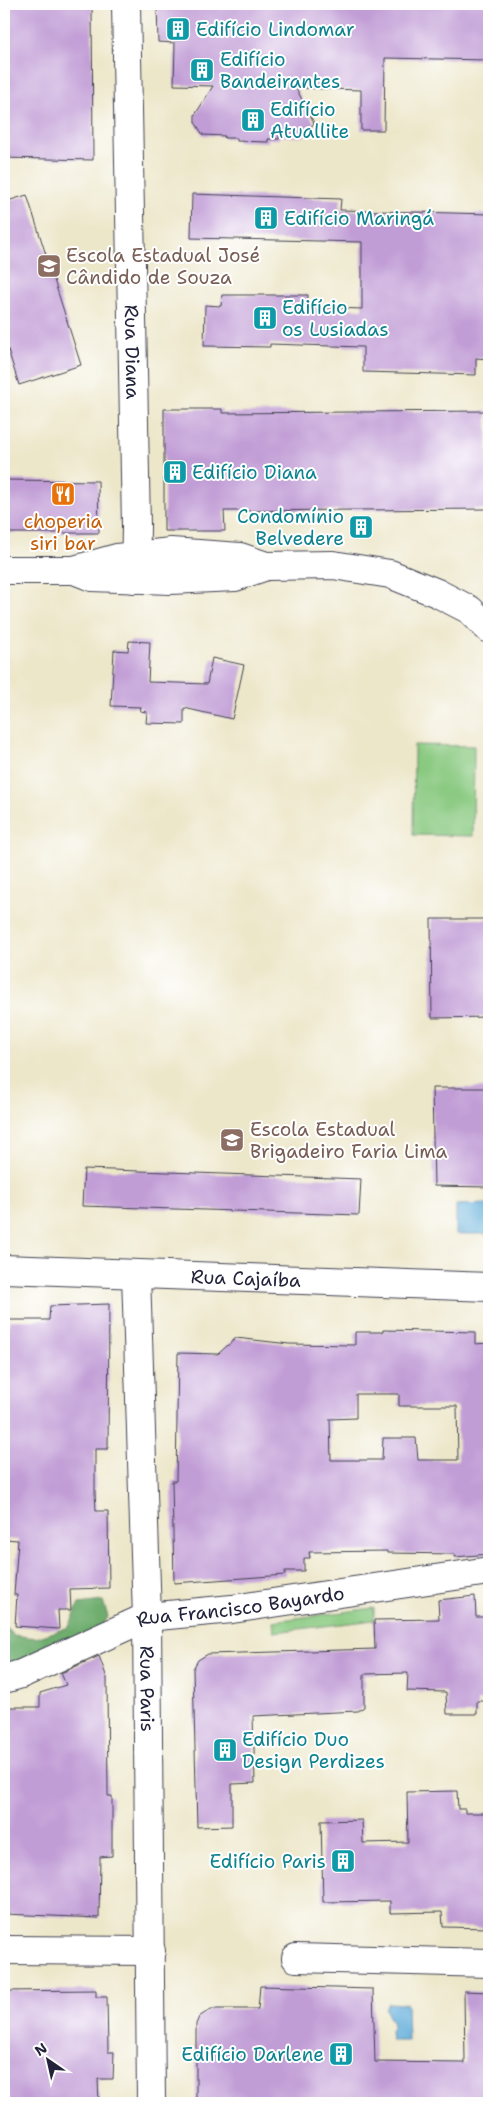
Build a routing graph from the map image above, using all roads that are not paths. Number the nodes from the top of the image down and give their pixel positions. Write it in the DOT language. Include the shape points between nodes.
graph roads {
  1 [pos="126,4"];
  2 [pos="135,567"];
  3 [pos="4,570"];
  4 [pos="480,610"];
  5 [pos="489,629"];
  6 [pos="4,1270"];
  7 [pos="136,1274"];
  8 [pos="489,1287"];
  9 [pos="489,1571"];
  10 [pos="147,1617"];
  11 [pos="4,1680"];
  12 [pos="4,1950"];
  13 [pos="151,1951"];
  14 [pos="296,1958"];
  15 [pos="489,1963"];
  16 [pos="151,2103"];
  1 -- 2 [label="street, Rua Diana"];
  2 -- 3 [label="street"];
  2 -- 4 [label="street" via="171,552 240,556 266,566 333,565 390,574"];
  4 -- 5 [label="street"];
  6 -- 7 [label="street, Rua Cajaíba"];
  7 -- 8 [label="street, Rua Cajaíba"];
  7 -- 10 [label="street, Rua Paris"];
  9 -- 10 [label="street, Rua Francisco Bayardo" via="232,1609"];
  10 -- 11 [label="street, Rua Francisco Bayardo"];
  10 -- 13 [label="street, Rua Paris"];
  12 -- 13 [label="street"];
  13 -- 16 [label="street, Rua Paris"];
  14 -- 15 [label="street"];
}
